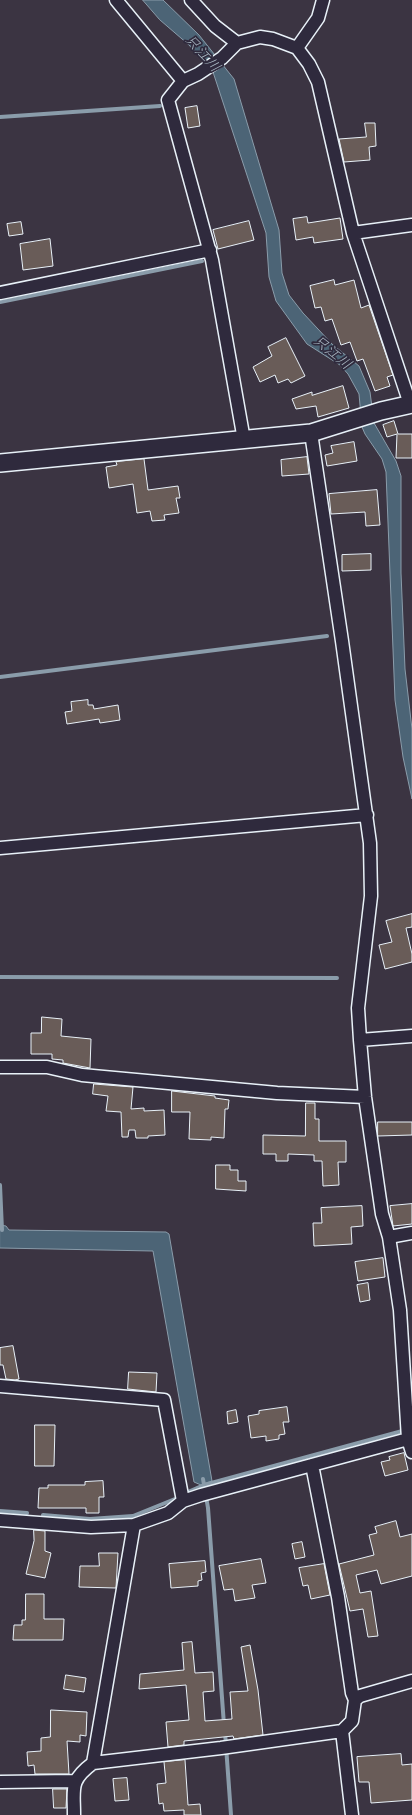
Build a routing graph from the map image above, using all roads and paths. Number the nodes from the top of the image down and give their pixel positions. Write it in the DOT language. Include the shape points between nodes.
graph roads {
  1 [pos="116,0"];
  2 [pos="190,0"];
  3 [pos="323,0"];
  4 [pos="237,43"];
  5 [pos="297,48"];
  6 [pos="183,81"];
  7 [pos="412,225"];
  8 [pos="353,233"];
  9 [pos="210,250"];
  10 [pos="0,293"];
  11 [pos="411,404"];
  12 [pos="311,433"];
  13 [pos="244,440"];
  14 [pos="0,463"];
  15 [pos="367,815"];
  16 [pos="0,848"];
  17 [pos="412,1036"];
  18 [pos="360,1040"];
  19 [pos="0,1067"];
  20 [pos="365,1097"];
  21 [pos="412,1234"];
  22 [pos="390,1237"];
  23 [pos="0,1386"];
  24 [pos="408,1433"];
  25 [pos="412,1452"];
  26 [pos="312,1465"];
  27 [pos="183,1501"];
  28 [pos="0,1520"];
  29 [pos="134,1525"];
  30 [pos="412,1681"];
  31 [pos="355,1700"];
  32 [pos="342,1731"];
  33 [pos="93,1763"];
  34 [pos="74,1781"];
  35 [pos="0,1782"];
  36 [pos="74,1815"];
  37 [pos="352,1815"];
  1 -- 6 [label="street"];
  2 -- 4 [label="street" via="215,26"];
  3 -- 5 [label="street" via="318,18"];
  4 -- 5 [label="street" via="260,37"];
  4 -- 6 [label="street" via="222,58"];
  5 -- 8 [label="street" via="310,64 318,82"];
  6 -- 9 [label="street" via="168,100"];
  7 -- 8 [label="street"];
  8 -- 11 [label="street"];
  9 -- 10 [label="street"];
  9 -- 13 [label="street"];
  11 -- 12 [label="street"];
  12 -- 13 [label="street"];
  12 -- 15 [label="street"];
  13 -- 14 [label="street"];
  15 -- 16 [label="street"];
  15 -- 18 [label="street" via="371,896 358,1008"];
  17 -- 18 [label="street"];
  18 -- 20 [label="street"];
  19 -- 20 [label="street" via="46,1067 82,1075 277,1094"];
  20 -- 22 [label="street" via="382,1214"];
  21 -- 22 [label="street"];
  22 -- 24 [label="street" via="400,1310"];
  23 -- 27 [label="street" via="164,1400"];
  24 -- 25 [label="street"];
  24 -- 26 [label="street"];
  26 -- 27 [label="street"];
  26 -- 31 [label="street"];
  27 -- 29 [label="street" via="168,1513"];
  28 -- 29 [label="street" via="91,1527"];
  29 -- 33 [label="street"];
  30 -- 31 [label="street" via="360,1696"];
  31 -- 32 [label="street" via="352,1721"];
  32 -- 33 [label="street"];
  32 -- 37 [label="street"];
  33 -- 34 [label="street"];
  34 -- 35 [label="street"];
  34 -- 36 [label="street"];
}
